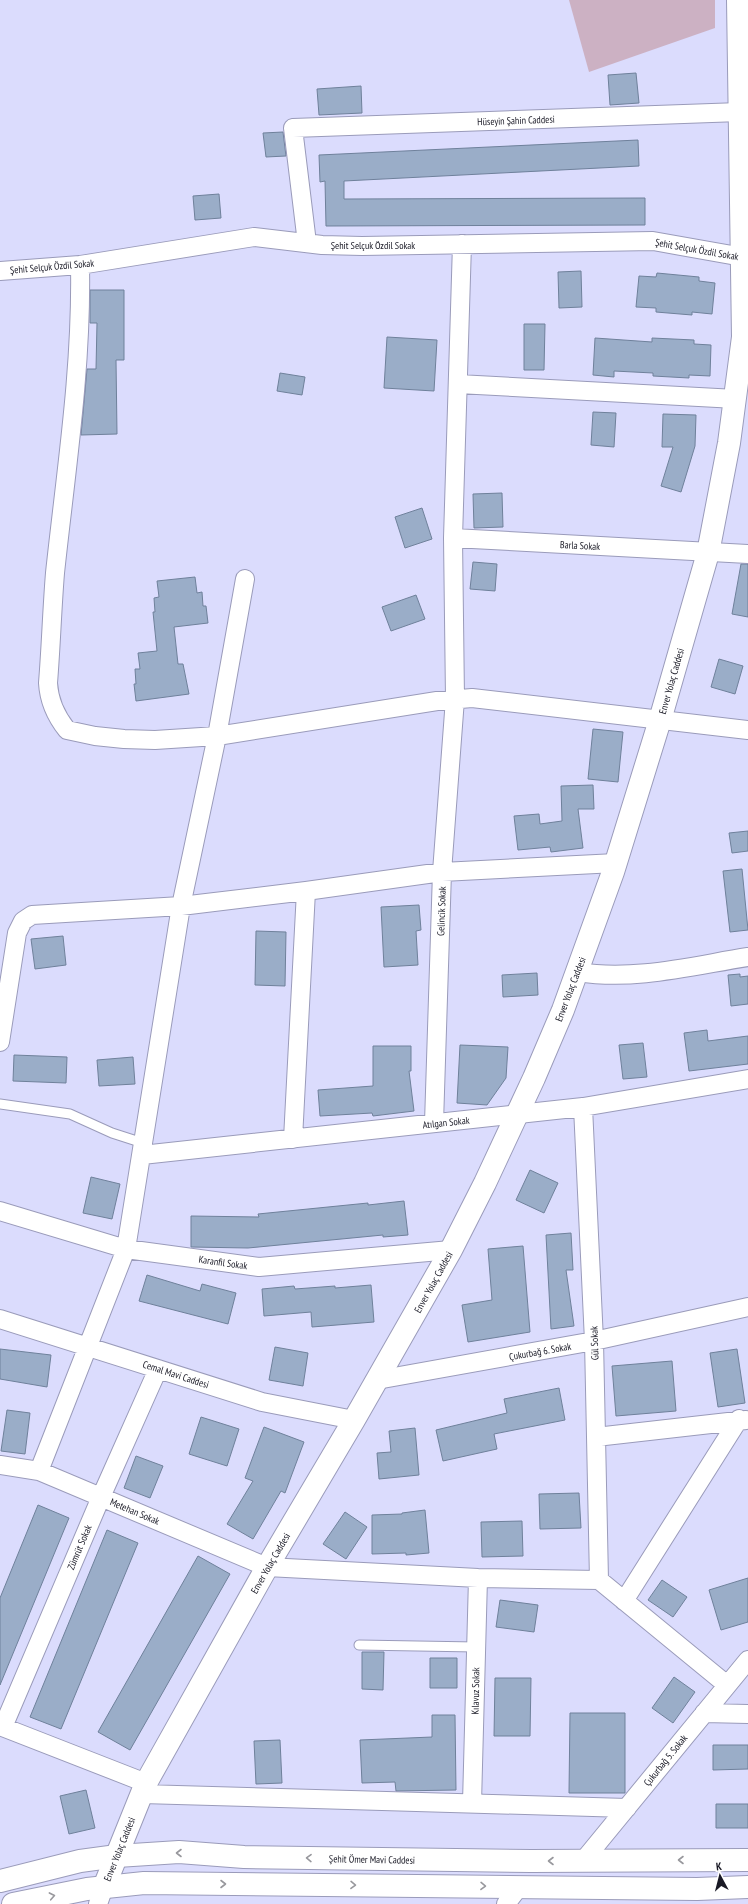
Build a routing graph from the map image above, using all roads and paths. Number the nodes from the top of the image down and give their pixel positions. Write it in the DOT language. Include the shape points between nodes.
graph roads {
  1 [pos="738,0"];
  2 [pos="743,23"];
  3 [pos="740,112"];
  4 [pos="307,243"];
  5 [pos="462,244"];
  6 [pos="745,258"];
  7 [pos="80,265"];
  8 [pos="0,271"];
  9 [pos="458,384"];
  10 [pos="736,398"];
  11 [pos="453,538"];
  12 [pos="708,553"];
  13 [pos="748,554"];
  14 [pos="245,579"];
  15 [pos="456,699"];
  16 [pos="660,720"];
  17 [pos="748,730"];
  18 [pos="217,736"];
  19 [pos="616,863"];
  20 [pos="442,872"];
  21 [pos="306,891"];
  22 [pos="181,906"];
  23 [pos="748,957"];
  24 [pos="578,972"];
  25 [pos="0,1042"];
  26 [pos="748,1079"];
  27 [pos="0,1104"];
  28 [pos="583,1107"];
  29 [pos="516,1115"];
  30 [pos="434,1124"];
  31 [pos="293,1139"];
  32 [pos="142,1149"];
  33 [pos="0,1211"];
  34 [pos="126,1248"];
  35 [pos="451,1250"];
  36 [pos="748,1307"];
  37 [pos="0,1319"];
  38 [pos="594,1341"];
  39 [pos="88,1346"];
  40 [pos="158,1369"];
  41 [pos="377,1380"];
  42 [pos="743,1419"];
  43 [pos="354,1420"];
  44 [pos="596,1437"];
  45 [pos="0,1465"];
  46 [pos="39,1471"];
  47 [pos="101,1497"];
  48 [pos="267,1567"];
  49 [pos="478,1578"];
  50 [pos="599,1580"];
  51 [pos="624,1600"];
  52 [pos="359,1645"];
  53 [pos="476,1647"];
  54 [pos="748,1660"];
  55 [pos="727,1685"];
  56 [pos="704,1713"];
  57 [pos="748,1714"];
  58 [pos="1,1727"];
  59 [pos="144,1789"];
  60 [pos="472,1803"];
  61 [pos="627,1808"];
  62 [pos="117,1856"];
  63 [pos="748,1860"];
  64 [pos="583,1861"];
  65 [pos="0,1881"];
  66 [pos="748,1888"];
  67 [pos="512,1895"];
  68 [pos="101,1896"];
  69 [pos="13,1904"];
  1 -- 2 [label="street, Enver Yolaç Caddesi"];
  2 -- 3 [label="street, Enver Yolaç Caddesi"];
  3 -- 4 [label="street, Hüseyin Şahin Caddesi" via="293,128"];
  3 -- 6 [label="street, Enver Yolaç Caddesi"];
  4 -- 5 [label="street, Şehit Selçuk Özdil Sokak" via="362,246"];
  4 -- 7 [label="street, Şehit Selçuk Özdil Sokak" via="254,237"];
  5 -- 6 [label="street, Şehit Selçuk Özdil Sokak" via="653,241"];
  5 -- 9 [label="street, Gelincik Sokak"];
  6 -- 10 [label="street, Enver Yolaç Caddesi" via="743,337"];
  7 -- 8 [label="street, Şehit Selçuk Özdil Sokak"];
  7 -- 18 [label="street" via="79,354 55,574 48,682 51,704 67,730 95,736 155,740"];
  9 -- 10 [label="street"];
  9 -- 11 [label="street, Gelincik Sokak"];
  10 -- 12 [label="street, Enver Yolaç Caddesi" via="722,488"];
  11 -- 12 [label="street, Barla Sokak"];
  11 -- 15 [label="street, Gelincik Sokak"];
  12 -- 13 [label="street, Barla Sokak"];
  12 -- 16 [label="street, Enver Yolaç Caddesi"];
  14 -- 18 [label="street"];
  15 -- 16 [label="street" via="490,699"];
  15 -- 18 [label="street"];
  15 -- 20 [label="street, Gelincik Sokak"];
  16 -- 17 [label="street"];
  16 -- 19 [label="street, Enver Yolaç Caddesi"];
  18 -- 22 [label="street"];
  19 -- 20 [label="street"];
  19 -- 24 [label="street, Enver Yolaç Caddesi"];
  20 -- 21 [label="street"];
  20 -- 30 [label="street, Gelincik Sokak"];
  21 -- 22 [label="street"];
  21 -- 31 [label="street"];
  22 -- 25 [label="street" via="38,914 27,917 17,933"];
  22 -- 32 [label="street"];
  23 -- 24 [label="street" via="642,975 607,976"];
  24 -- 29 [label="street, Enver Yolaç Caddesi"];
  26 -- 28 [label="street, Atılgan Sokak"];
  27 -- 32 [label="lane" via="70,1114"];
  28 -- 29 [label="street, Atılgan Sokak"];
  28 -- 38 [label="street, Gül Sokak"];
  29 -- 30 [label="street, Atılgan Sokak"];
  29 -- 35 [label="street, Enver Yolaç Caddesi"];
  30 -- 31 [label="street, Atılgan Sokak"];
  31 -- 32 [label="street, Atılgan Sokak"];
  32 -- 34 [label="street"];
  33 -- 34 [label="street, Karanfil Sokak"];
  34 -- 35 [label="street, Karanfil Sokak" via="259,1267"];
  34 -- 39 [label="street"];
  35 -- 41 [label="street, Enver Yolaç Caddesi"];
  36 -- 38 [label="street, Çukurbağ 6. Sokak"];
  37 -- 39 [label="street, Cemal Mavi Caddesi"];
  38 -- 41 [label="street, Çukurbağ 6. Sokak"];
  38 -- 44 [label="street, Gül Sokak"];
  39 -- 40 [label="street, Cemal Mavi Caddesi"];
  39 -- 46 [label="street"];
  40 -- 43 [label="street, Cemal Mavi Caddesi" via="262,1402"];
  40 -- 47 [label="street, Zümrüt Sokak"];
  41 -- 43 [label="street, Enver Yolaç Caddesi"];
  42 -- 44 [label="street"];
  42 -- 51 [label="street"];
  43 -- 48 [label="street, Enver Yolaç Caddesi"];
  44 -- 50 [label="street, Gül Sokak"];
  45 -- 46 [label="street, Metehan Sokak"];
  46 -- 47 [label="street, Metehan Sokak"];
  47 -- 48 [label="street, Metehan Sokak"];
  47 -- 58 [label="street, Zümrüt Sokak"];
  48 -- 49 [label="street, Metehan Sokak"];
  48 -- 59 [label="street, Enver Yolaç Caddesi"];
  49 -- 50 [label="street, Metehan Sokak"];
  49 -- 53 [label="street, Kılavuz Sokak"];
  50 -- 51 [label="street"];
  51 -- 55 [label="street"];
  52 -- 53 [label="lane"];
  53 -- 60 [label="street, Kılavuz Sokak"];
  54 -- 55 [label="street, Çukurbağ 5. Sokak"];
  55 -- 56 [label="street, Çukurbağ 5. Sokak"];
  56 -- 57 [label="street"];
  56 -- 61 [label="street, Çukurbağ 5. Sokak"];
  58 -- 59 [label="street"];
  59 -- 60 [label="street"];
  59 -- 62 [label="street, Enver Yolaç Caddesi"];
  60 -- 61 [label="street"];
  61 -- 64 [label="street, Çukurbağ 5. Sokak"];
  64 -- 62 [label="street, Şehit Ömer Mavi Caddesi, one-way" via="244,1856 179,1852"];
  62 -- 65 [label="street, Şehit Ömer Mavi Caddesi" via="52,1867"];
  62 -- 68 [label="street, Enver Yolaç Caddesi"];
  63 -- 64 [label="street, Şehit Ömer Mavi Caddesi, one-way"];
  66 -- 67 [label="street"];
  68 -- 67 [label="street, one-way" via="144,1883"];
  69 -- 68 [label="street, one-way"];
}
